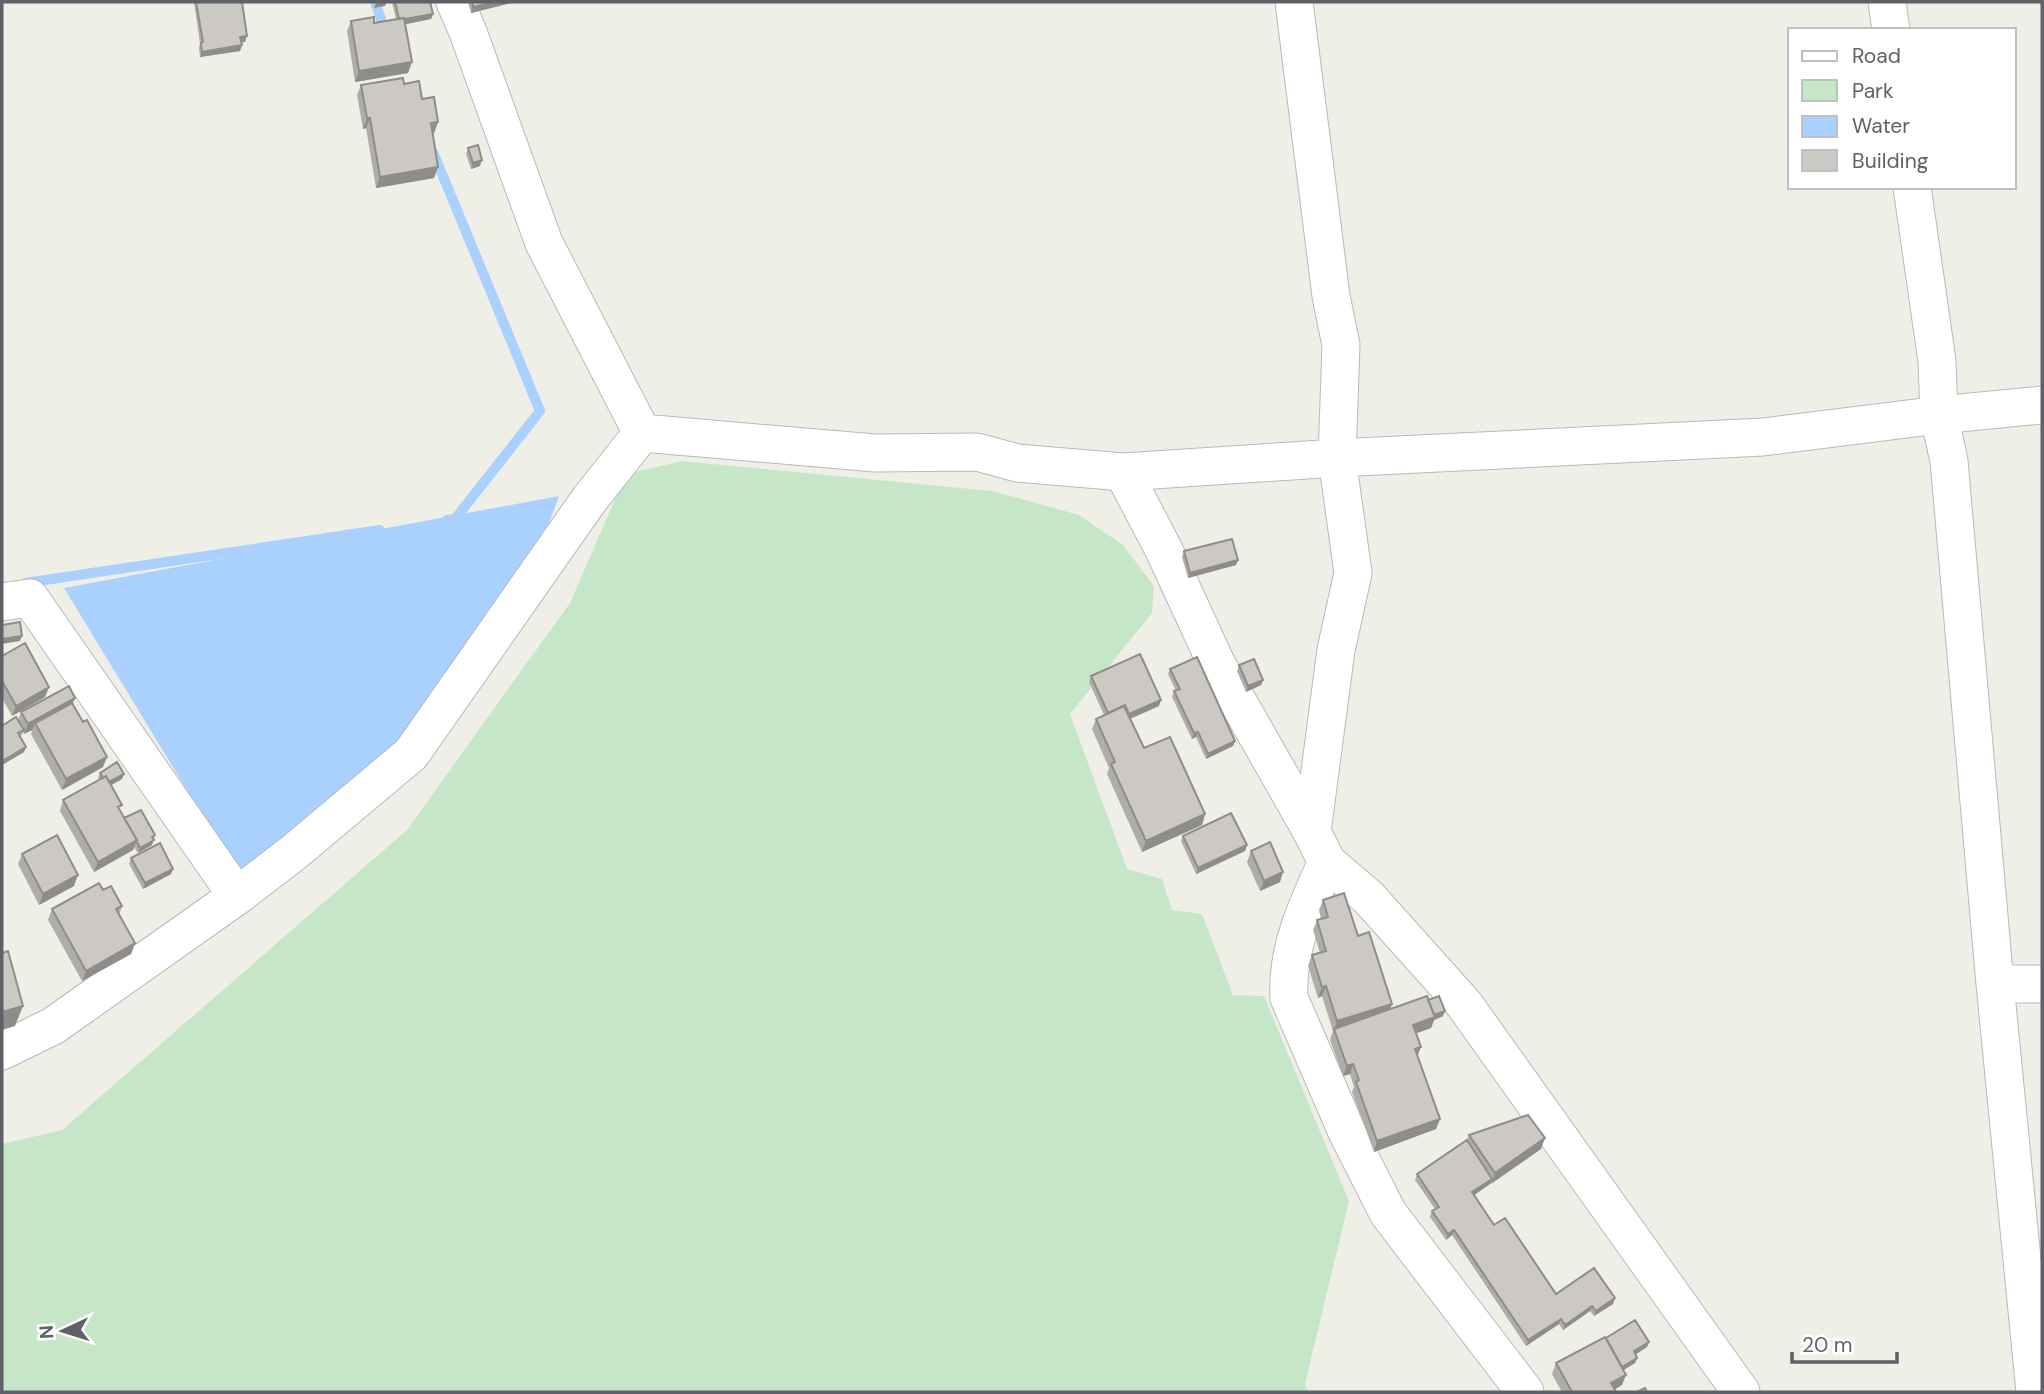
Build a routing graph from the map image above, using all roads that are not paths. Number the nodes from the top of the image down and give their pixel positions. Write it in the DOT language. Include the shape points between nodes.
graph roads {
  1 [pos="455,2"];
  2 [pos="1294,2"];
  3 [pos="1887,2"];
  4 [pos="1891,28"];
  5 [pos="1912,189"];
  6 [pos="2042,405"];
  7 [pos="1939,415"];
  8 [pos="642,433"];
  9 [pos="1337,458"];
  10 [pos="1123,472"];
  11 [pos="2,602"];
  12 [pos="1319,847"];
  13 [pos="237,895"];
  14 [pos="1995,984"];
  15 [pos="2042,984"];
  16 [pos="2,1051"];
  17 [pos="1525,1392"];
  18 [pos="1741,1392"];
  19 [pos="2035,1392"];
  1 -- 8 [label="street" via="544,243"];
  2 -- 9 [label="street" via="1340,345"];
  3 -- 4 [label="street"];
  5 -- 7 [label="street" via="1937,361"];
  6 -- 7 [label="street"];
  7 -- 9 [label="street" via="1763,437"];
  7 -- 14 [label="street" via="1950,461"];
  8 -- 10 [label="street" via="876,453 977,452 1017,463"];
  8 -- 13 [label="street" via="589,500 411,754"];
  9 -- 10 [label="street"];
  9 -- 12 [label="street" via="1353,573 1336,650"];
  10 -- 12 [label="street" via="1217,665"];
  11 -- 13 [label="street" via="30,598"];
  12 -- 17 [label="street" via="1287,979 1289,998 1388,1213"];
  12 -- 18 [label="street" via="1464,1004"];
  13 -- 16 [label="street" via="53,1026"];
  14 -- 15 [label="street"];
  14 -- 19 [label="street"];
}
